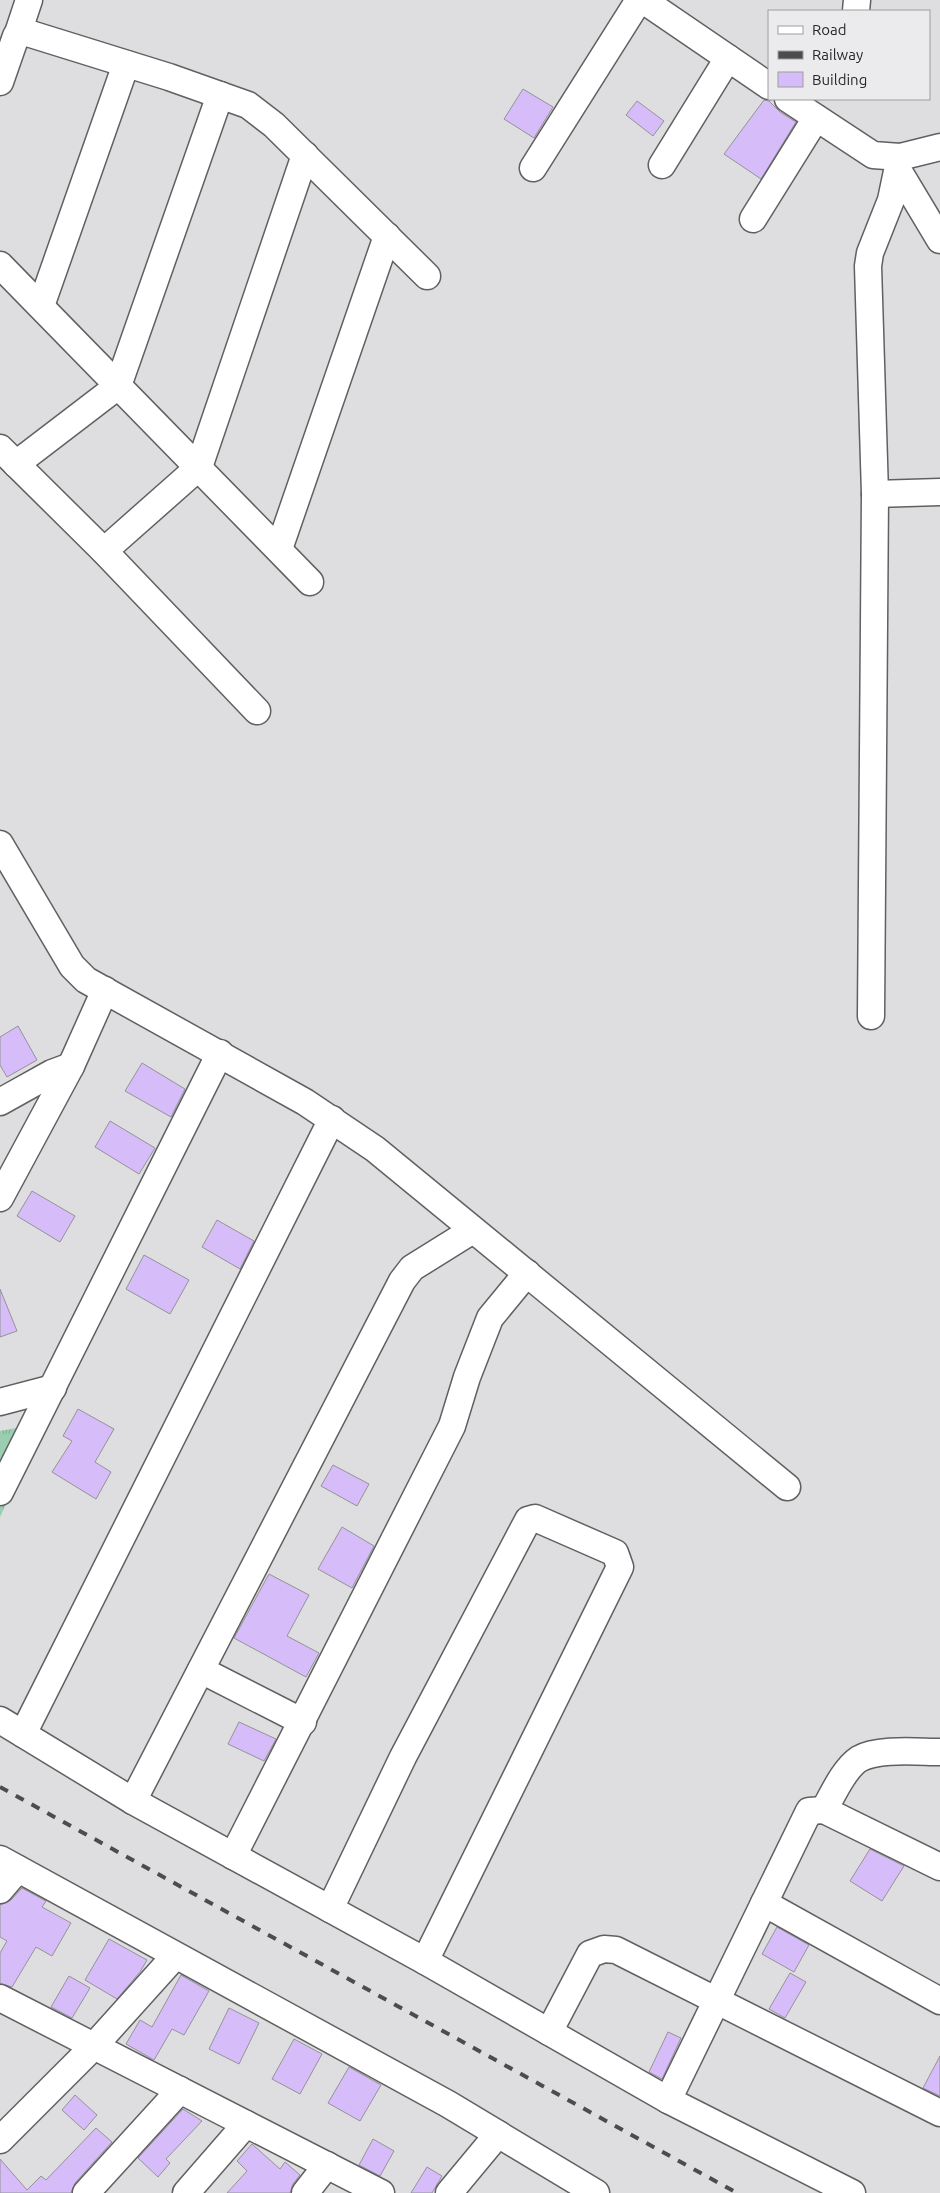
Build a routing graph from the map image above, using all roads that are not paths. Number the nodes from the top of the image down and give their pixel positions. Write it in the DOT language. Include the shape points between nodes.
graph roads {
  1 [pos="641,0"];
  2 [pos="23,1"];
  3 [pos="18,33"];
  4 [pos="728,58"];
  5 [pos="126,64"];
  6 [pos="0,82"];
  7 [pos="768,85"];
  8 [pos="220,95"];
  9 [pos="803,106"];
  10 [pos="940,147"];
  11 [pos="305,155"];
  12 [pos="899,163"];
  13 [pos="662,165"];
  14 [pos="532,168"];
  15 [pos="753,219"];
  16 [pos="387,236"];
  17 [pos="940,240"];
  18 [pos="0,265"];
  19 [pos="427,276"];
  20 [pos="40,306"];
  21 [pos="118,386"];
  22 [pos="8,456"];
  23 [pos="199,467"];
  24 [pos="940,492"];
  25 [pos="875,494"];
  26 [pos="279,549"];
  27 [pos="104,551"];
  28 [pos="310,582"];
  29 [pos="257,710"];
  30 [pos="0,844"];
  31 [pos="105,990"];
  32 [pos="871,1016"];
  33 [pos="220,1053"];
  34 [pos="71,1066"];
  35 [pos="0,1102"];
  36 [pos="332,1119"];
  37 [pos="0,1198"];
  38 [pos="473,1230"];
  39 [pos="526,1273"];
  40 [pos="53,1388"];
  41 [pos="0,1402"];
  42 [pos="787,1487"];
  43 [pos="0,1492"];
  44 [pos="201,1670"];
  45 [pos="0,1720"];
  46 [pos="303,1722"];
  47 [pos="23,1734"];
  48 [pos="940,1752"];
  49 [pos="133,1801"];
  50 [pos="824,1810"];
  51 [pos="233,1856"];
  52 [pos="9,1864"];
  53 [pos="940,1867"];
  54 [pos="0,1890"];
  55 [pos="764,1903"];
  56 [pos="330,1909"];
  57 [pos="175,1956"];
  58 [pos="425,1961"];
  59 [pos="0,1998"];
  60 [pos="717,2000"];
  61 [pos="940,2001"];
  62 [pos="549,2032"];
  63 [pos="94,2046"];
  64 [pos="180,2090"];
  65 [pos="668,2100"];
  66 [pos="940,2113"];
  67 [pos="246,2124"];
  68 [pos="498,2134"];
  69 [pos="0,2140"];
  70 [pos="327,2166"];
  71 [pos="86,2193"];
  72 [pos="186,2193"];
  73 [pos="305,2193"];
  74 [pos="381,2193"];
  75 [pos="448,2193"];
  76 [pos="596,2193"];
  77 [pos="852,2193"];
  1 -- 4 [label="street"];
  1 -- 14 [label="street"];
  2 -- 3 [label="street"];
  3 -- 5 [label="street"];
  3 -- 6 [label="street"];
  4 -- 7 [label="street"];
  4 -- 13 [label="street"];
  5 -- 8 [label="street"];
  5 -- 20 [label="street"];
  8 -- 11 [label="street" via="260,112"];
  8 -- 21 [label="street"];
  9 -- 12 [label="street" via="873,155"];
  9 -- 15 [label="street"];
  10 -- 12 [label="street"];
  11 -- 16 [label="street"];
  11 -- 23 [label="street"];
  12 -- 17 [label="street"];
  12 -- 25 [label="street" via="891,200 868,266"];
  16 -- 19 [label="street"];
  16 -- 26 [label="street"];
  18 -- 20 [label="street"];
  20 -- 21 [label="street"];
  21 -- 22 [label="street"];
  21 -- 23 [label="street"];
  22 -- 27 [label="street"];
  23 -- 26 [label="street"];
  23 -- 27 [label="street"];
  24 -- 25 [label="street"];
  25 -- 32 [label="street"];
  26 -- 28 [label="street"];
  27 -- 29 [label="street"];
  30 -- 31 [label="street" via="72,966 86,980"];
  31 -- 33 [label="street"];
  31 -- 34 [label="street"];
  33 -- 36 [label="street"];
  33 -- 40 [label="street"];
  34 -- 35 [label="street"];
  34 -- 37 [label="street"];
  36 -- 38 [label="street" via="375,1149"];
  36 -- 47 [label="street"];
  38 -- 39 [label="street"];
  38 -- 44 [label="street" via="412,1268 402,1280"];
  39 -- 42 [label="street"];
  39 -- 46 [label="street" via="490,1318 452,1426"];
  40 -- 41 [label="street"];
  40 -- 43 [label="street"];
  44 -- 46 [label="street"];
  44 -- 49 [label="street"];
  45 -- 47 [label="street"];
  46 -- 51 [label="street"];
  47 -- 49 [label="street"];
  48 -- 50 [label="street" via="878,1753 860,1759"];
  49 -- 51 [label="street"];
  50 -- 53 [label="street"];
  50 -- 55 [label="street" via="809,1811"];
  51 -- 56 [label="street"];
  52 -- 54 [label="street"];
  52 -- 57 [label="street"];
  55 -- 60 [label="street"];
  55 -- 61 [label="street"];
  56 -- 58 [label="street"];
  56 -- 58 [label="street" via="403,1757 528,1520 535,1518 615,1553 620,1567"];
  57 -- 63 [label="street"];
  57 -- 68 [label="street"];
  58 -- 62 [label="street"];
  59 -- 63 [label="street"];
  60 -- 62 [label="street" via="616,1950 596,1950 590,1954"];
  60 -- 65 [label="street"];
  60 -- 66 [label="street"];
  62 -- 65 [label="street"];
  63 -- 64 [label="street"];
  63 -- 69 [label="street"];
  64 -- 67 [label="street"];
  64 -- 71 [label="street"];
  65 -- 77 [label="street"];
  67 -- 70 [label="street"];
  67 -- 72 [label="street"];
  68 -- 75 [label="street"];
  68 -- 76 [label="street"];
  70 -- 73 [label="street"];
  70 -- 74 [label="street"];
}
